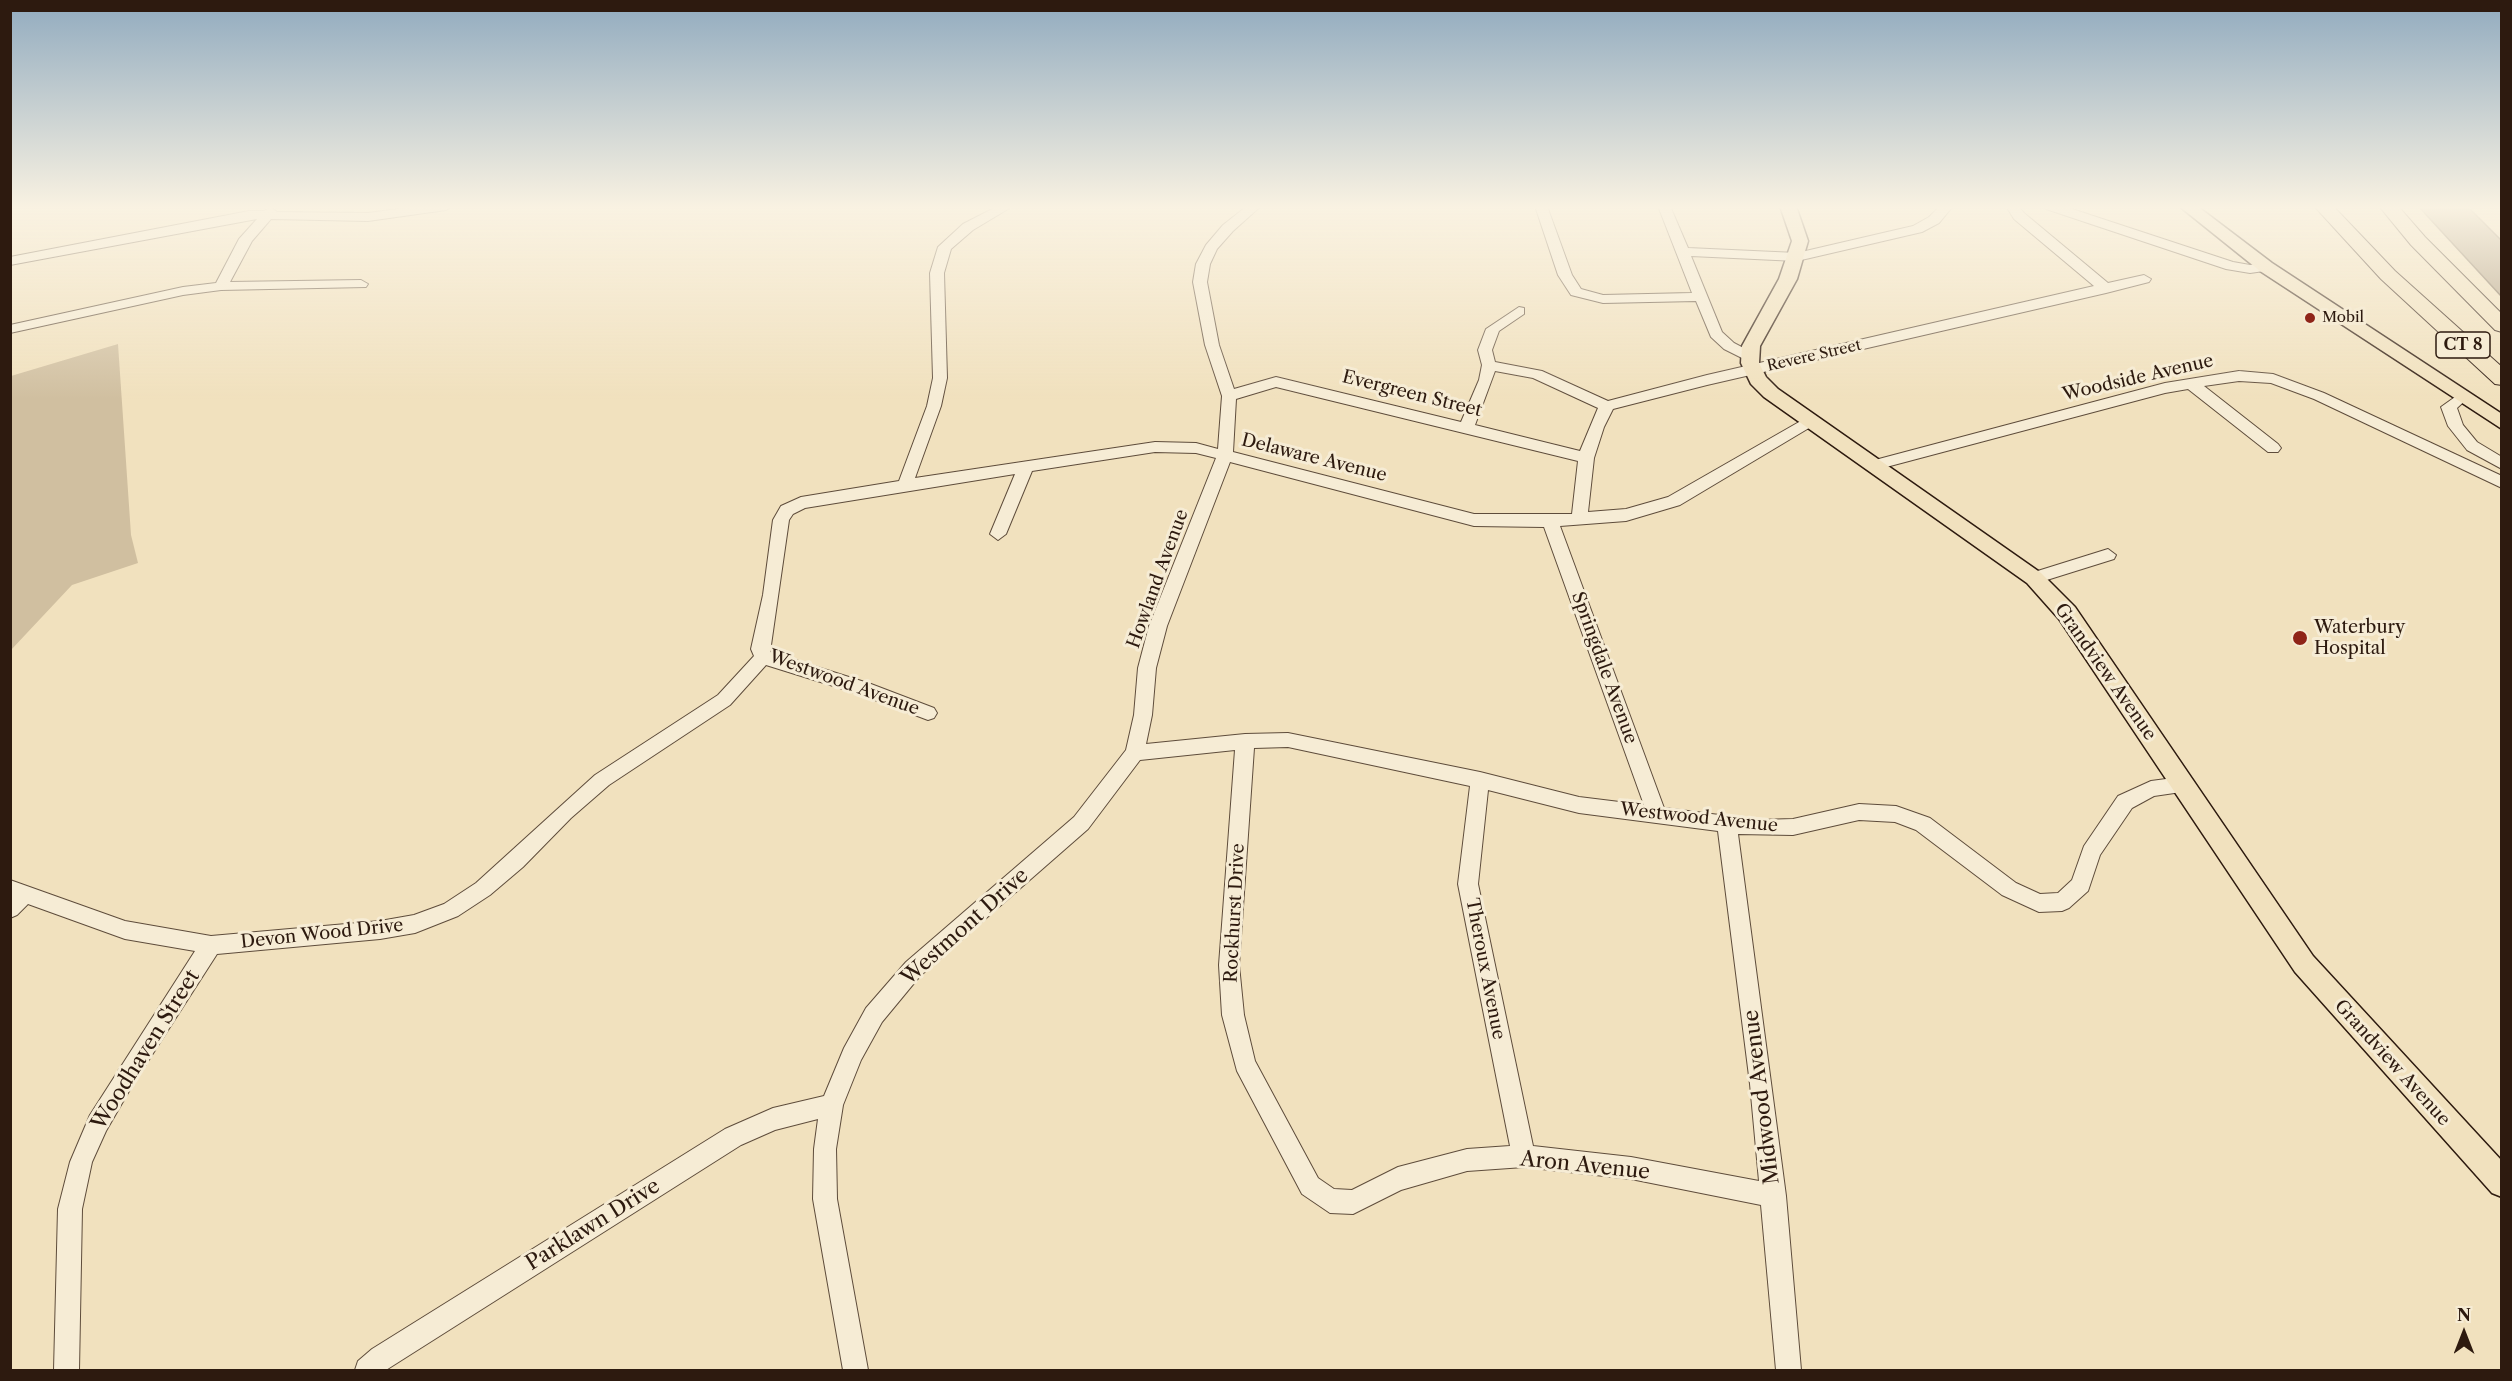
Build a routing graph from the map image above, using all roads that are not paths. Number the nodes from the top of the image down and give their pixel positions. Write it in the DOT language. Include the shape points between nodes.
graph roads {
  1 [pos="229,270"];
  2 [pos="939,270"];
  3 [pos="1202,270"];
  4 [pos="1563,270"];
  5 [pos="1691,270"];
  6 [pos="1791,270"];
  7 [pos="2084,270"];
  8 [pos="2270,270"];
  9 [pos="2376,270"];
  10 [pos="2386,270"];
  11 [pos="2445,270"];
  12 [pos="2446,270"];
  13 [pos="2448,273"];
  14 [pos="2144,279"];
  15 [pos="362,284"];
  16 [pos="221,286"];
  17 [pos="2106,289"];
  18 [pos="1702,297"];
  19 [pos="2425,310"];
  20 [pos="1519,311"];
  21 [pos="2502,326"];
  22 [pos="10,329"];
  23 [pos="1751,363"];
  24 [pos="1489,365"];
  25 [pos="2502,379"];
  26 [pos="2190,383"];
  27 [pos="1229,396"];
  28 [pos="2462,397"];
  29 [pos="1607,406"];
  30 [pos="1811,422"];
  31 [pos="2502,423"];
  32 [pos="1466,428"];
  33 [pos="2273,448"];
  34 [pos="1225,456"];
  35 [pos="1586,458"];
  36 [pos="2502,464"];
  37 [pos="1875,465"];
  38 [pos="1026,466"];
  39 [pos="2502,483"];
  40 [pos="905,485"];
  41 [pos="786,510"];
  42 [pos="1579,519"];
  43 [pos="1550,521"];
  44 [pos="998,534"];
  45 [pos="2108,555"];
  46 [pos="2034,578"];
  47 [pos="763,657"];
  48 [pos="928,713"];
  49 [pos="1245,741"];
  50 [pos="1135,753"];
  51 [pos="1480,780"];
  52 [pos="2181,785"];
  53 [pos="1657,814"];
  54 [pos="1727,824"];
  55 [pos="18,891"];
  56 [pos="10,909"];
  57 [pos="211,945"];
  58 [pos="832,1105"];
  59 [pos="1524,1156"];
  60 [pos="2502,1183"];
  61 [pos="1774,1196"];
  62 [pos="1330,1201"];
  63 [pos="66,1371"];
  64 [pos="366,1371"];
  65 [pos="856,1371"];
  66 [pos="1789,1371"];
  1 -- 16 [label="street"];
  2 -- 40 [label="street" via="940,378 934,406"];
  3 -- 27 [label="street, Howland Avenue" via="1200,282 1212,345"];
  4 -- 18 [label="street" via="1576,292 1603,299"];
  5 -- 18 [label="street"];
  6 -- 23 [label="main road" via="1754,339"];
  7 -- 17 [label="street"];
  8 -- 28 [label="main road"];
  9 -- 19 [label="highway"];
  10 -- 19 [label="highway, CT 8"];
  11 -- 13 [label="highway"];
  12 -- 13 [label="highway, CT 8"];
  13 -- 21 [label="highway, CT 8"];
  14 -- 17 [label="street, Revere Street"];
  15 -- 16 [label="street"];
  16 -- 22 [label="street"];
  17 -- 23 [label="street, Revere Street"];
  18 -- 23 [label="street" via="1718,337"];
  19 -- 25 [label="highway, CT 8"];
  20 -- 24 [label="street" via="1493,329 1485,350"];
  23 -- 29 [label="street, Revere Street"];
  23 -- 30 [label="main road, Grandview Avenue" via="1768,390"];
  24 -- 29 [label="street" via="1537,374"];
  24 -- 32 [label="street"];
  26 -- 33 [label="street"];
  26 -- 37 [label="street, Woodside Avenue"];
  26 -- 39 [label="street, Woodside Avenue" via="2239,376 2273,379 2319,396"];
  27 -- 32 [label="street, Evergreen Street" via="1276,382"];
  27 -- 34 [label="street, Howland Avenue"];
  28 -- 31 [label="main road"];
  28 -- 36 [label="street" via="2449,407 2456,426 2472,446"];
  29 -- 35 [label="street"];
  30 -- 37 [label="main road, Grandview Avenue"];
  30 -- 42 [label="street, Delaware Avenue" via="1674,501 1634,514"];
  32 -- 35 [label="street, Evergreen Street"];
  34 -- 38 [label="street, Delaware Avenue" via="1196,448 1155,447"];
  34 -- 43 [label="street, Delaware Avenue" via="1474,520"];
  34 -- 50 [label="street, Howland Avenue" via="1158,626 1147,668"];
  35 -- 42 [label="street"];
  37 -- 46 [label="main road, Grandview Avenue"];
  38 -- 40 [label="street, Delaware Avenue"];
  38 -- 44 [label="street"];
  40 -- 41 [label="street, Delaware Avenue" via="801,503"];
  41 -- 47 [label="street, Westwood Avenue" via="760,649"];
  42 -- 43 [label="street, Delaware Avenue"];
  43 -- 53 [label="street, Springdale Avenue"];
  45 -- 46 [label="street"];
  46 -- 52 [label="main road, Grandview Avenue" via="2073,621"];
  47 -- 48 [label="street, Westwood Avenue" via="865,688"];
  47 -- 57 [label="street, Devon Wood Drive" via="724,700 602,780 483,890 451,910 415,924 380,930"];
  49 -- 50 [label="street, Westwood Avenue"];
  49 -- 51 [label="street, Westwood Avenue" via="1288,740"];
  49 -- 62 [label="street, Rockhurst Drive" via="1229,965 1233,1015 1245,1064 1310,1186"];
  50 -- 58 [label="street, Westmont Drive" via="1081,824 913,969 874,1015"];
  51 -- 53 [label="street, Westwood Avenue" via="1579,805"];
  51 -- 59 [label="street, Theroux Avenue" via="1468,884"];
  52 -- 54 [label="street, Westwood Avenue" via="2151,789 2125,801 2091,852 2081,885 2062,902 2039,903 2009,890 1923,824 1896,814 1859,812 1793,826 1759,828"];
  52 -- 60 [label="main road, Grandview Avenue" via="2304,964"];
  53 -- 54 [label="street, Westwood Avenue"];
  54 -- 61 [label="street, Midwood Avenue"];
  55 -- 56 [label="street"];
  55 -- 57 [label="street, Devon Wood Drive" via="125,930"];
  57 -- 63 [label="street, Woodhaven Street" via="124,1079 81,1162 70,1209"];
  58 -- 64 [label="street, Parklawn Drive" via="773,1119 733,1137"];
  58 -- 65 [label="street, Westmont Drive" via="825,1149 825,1199"];
  59 -- 61 [label="street, Aron Avenue" via="1631,1168"];
  59 -- 62 [label="street, Aron Avenue" via="1467,1160 1398,1179 1353,1202"];
  61 -- 66 [label="street, Midwood Avenue"];
}
